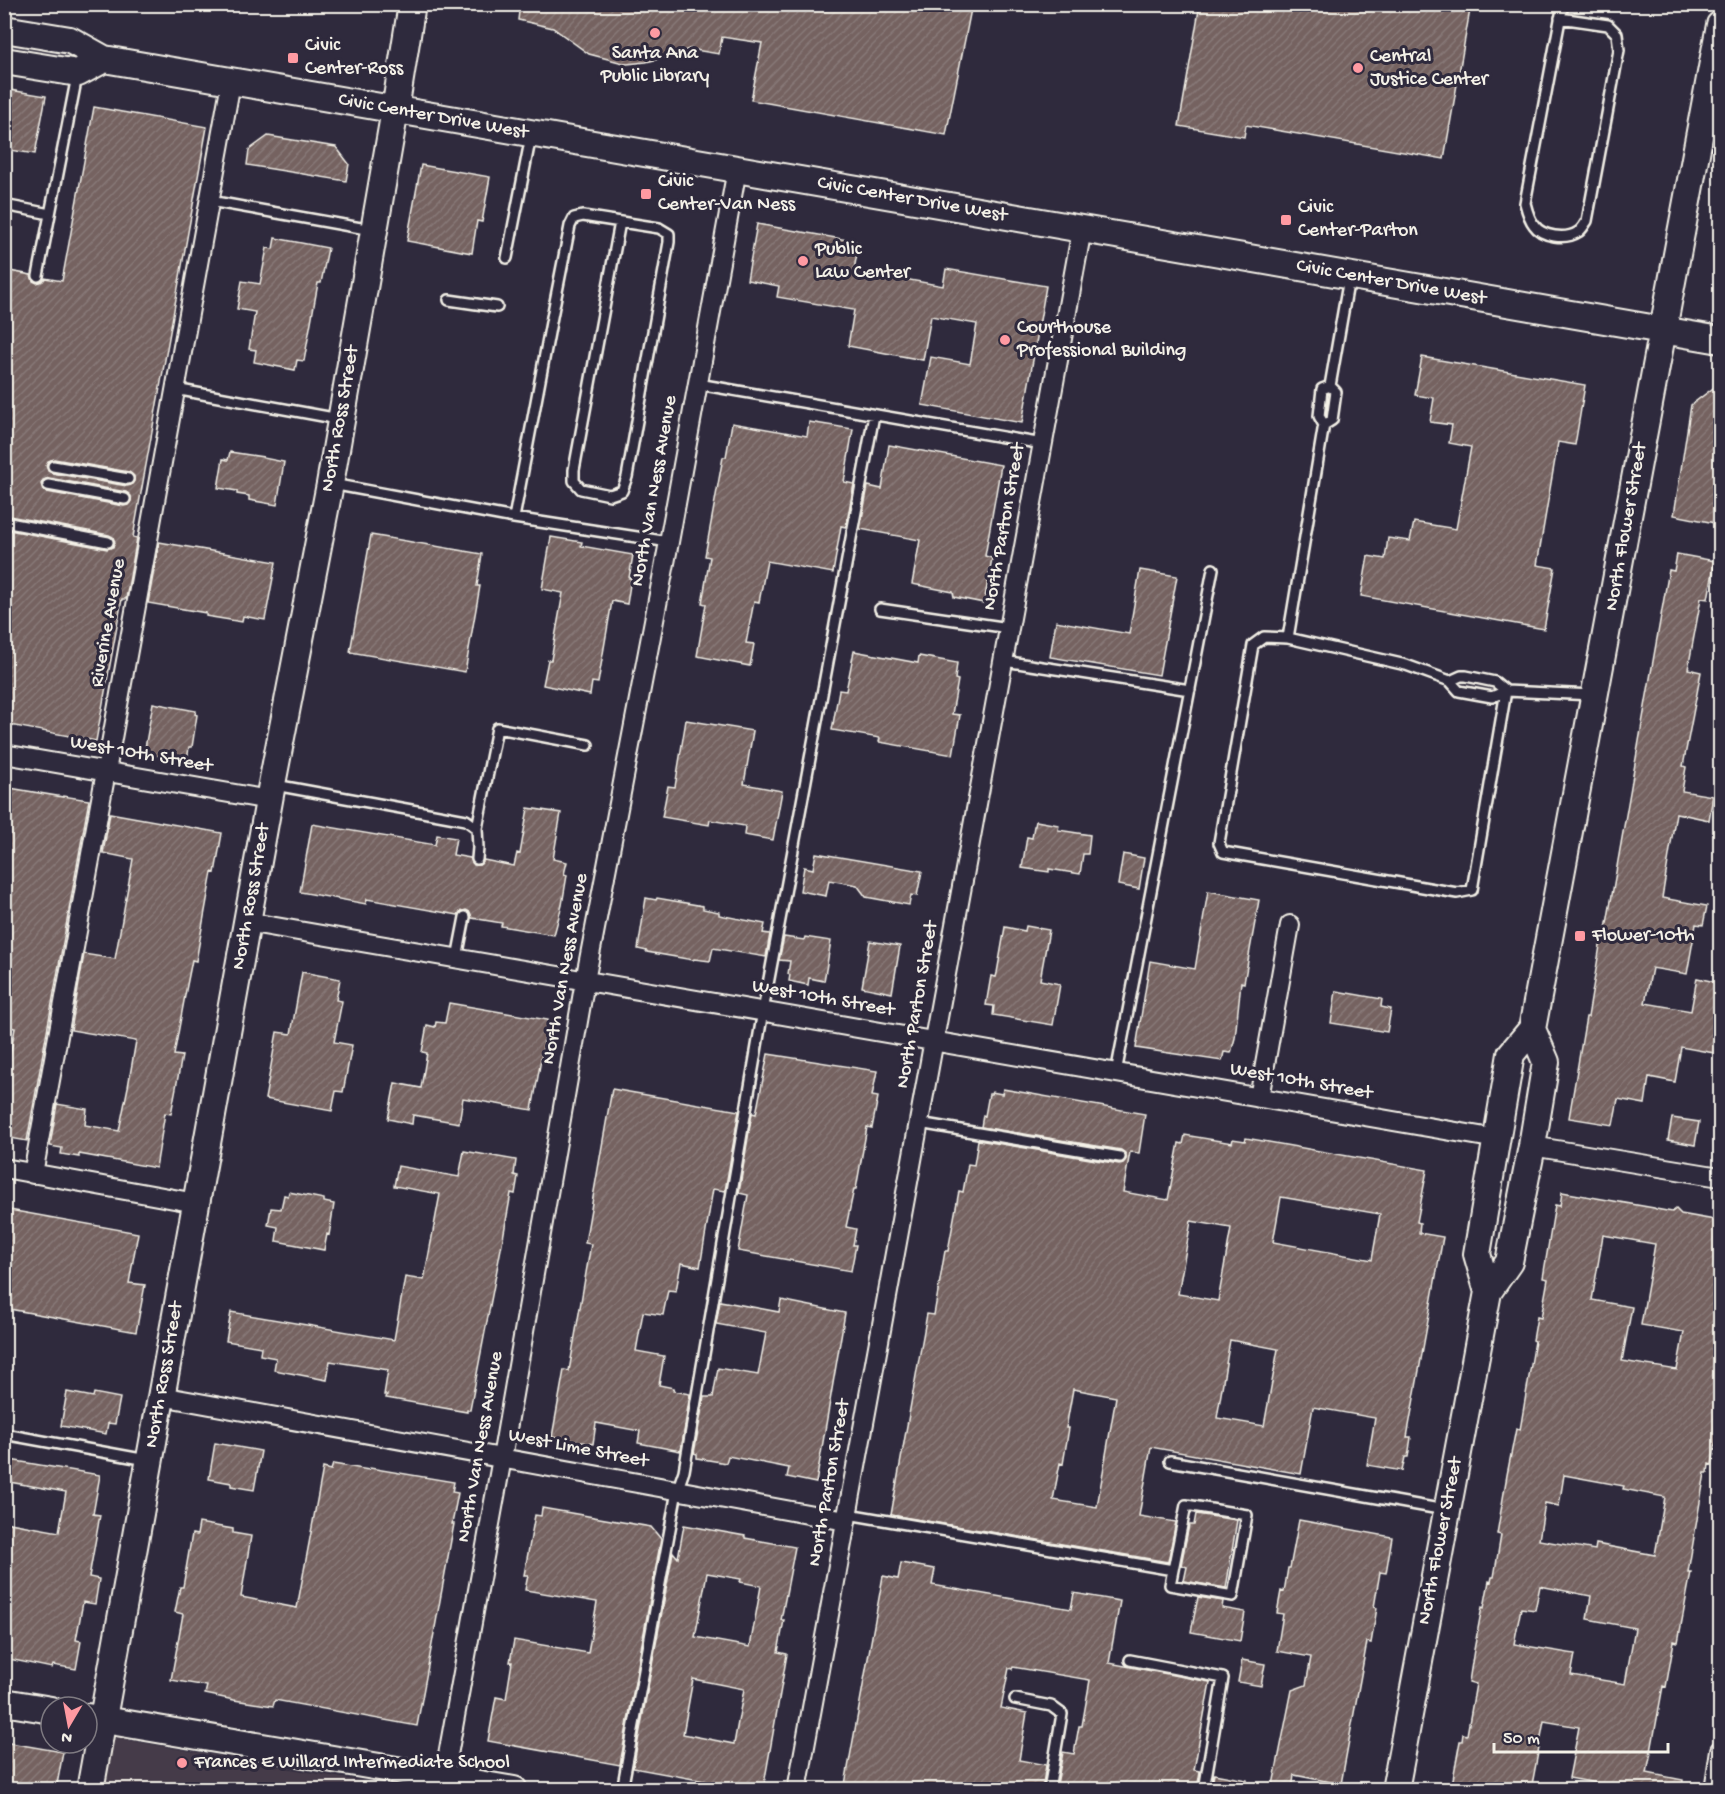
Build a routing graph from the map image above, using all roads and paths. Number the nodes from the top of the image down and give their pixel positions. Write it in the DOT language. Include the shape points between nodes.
graph roads {
  1 [pos="412,4"];
  2 [pos="1563,4"];
  3 [pos="1560,18"];
  4 [pos="1720,25"];
  5 [pos="4,29"];
  6 [pos="104,59"];
  7 [pos="4,61"];
  8 [pos="78,73"];
  9 [pos="231,82"];
  10 [pos="395,110"];
  11 [pos="531,134"];
  12 [pos="737,170"];
  13 [pos="210,201"];
  14 [pos="4,205"];
  15 [pos="50,214"];
  16 [pos="620,222"];
  17 [pos="1082,229"];
  18 [pos="374,231"];
  19 [pos="507,258"];
  20 [pos="1349,275"];
  21 [pos="38,276"];
  22 [pos="449,300"];
  23 [pos="497,307"];
  24 [pos="1662,330"];
  25 [pos="1720,340"];
  26 [pos="698,384"];
  27 [pos="175,389"];
  28 [pos="874,415"];
  29 [pos="341,419"];
  30 [pos="1043,444"];
  31 [pos="53,466"];
  32 [pos="128,479"];
  33 [pos="330,484"];
  34 [pos="48,485"];
  35 [pos="125,499"];
  36 [pos="514,518"];
  37 [pos="4,522"];
  38 [pos="108,542"];
  39 [pos="669,542"];
  40 [pos="1213,569"];
  41 [pos="880,609"];
  42 [pos="1009,628"];
  43 [pos="1288,638"];
  44 [pos="1004,661"];
  45 [pos="1450,681"];
  46 [pos="1190,690"];
  47 [pos="1506,692"];
  48 [pos="1595,695"];
  49 [pos="588,745"];
  50 [pos="4,754"];
  51 [pos="105,772"];
  52 [pos="271,792"];
  53 [pos="477,828"];
  54 [pos="477,859"];
  55 [pos="465,917"];
  56 [pos="247,922"];
  57 [pos="1290,925"];
  58 [pos="457,958"];
  59 [pos="585,981"];
  60 [pos="763,1011"];
  61 [pos="1532,1029"];
  62 [pos="934,1041"];
  63 [pos="1116,1073"];
  64 [pos="1259,1098"];
  65 [pos="919,1123"];
  66 [pos="1497,1139"];
  67 [pos="1532,1146"];
  68 [pos="1120,1157"];
  69 [pos="4,1168"];
  70 [pos="33,1174"];
  71 [pos="1720,1177"];
  72 [pos="196,1203"];
  73 [pos="1488,1292"];
  74 [pos="161,1395"];
  75 [pos="4,1434"];
  76 [pos="502,1458"];
  77 [pos="149,1460"];
  78 [pos="1170,1461"];
  79 [pos="677,1491"];
  80 [pos="1447,1510"];
  81 [pos="847,1518"];
  82 [pos="1173,1570"];
  83 [pos="1130,1660"];
  84 [pos="99,1699"];
  85 [pos="1015,1699"];
  86 [pos="4,1702"];
  87 [pos="39,1708"];
  88 [pos="99,1719"];
  89 [pos="1720,1750"];
  90 [pos="92,1755"];
  91 [pos="444,1777"];
  92 [pos="90,1790"];
  93 [pos="513,1790"];
  94 [pos="622,1790"];
  95 [pos="797,1790"];
  96 [pos="1049,1790"];
  97 [pos="1204,1790"];
  98 [pos="1395,1790"];
  99 [pos="1714,1790"];
  1 -- 10 [label="main road, North Ross Street"];
  2 -- 3 [label="lane"];
  3 -- 3 [label="lane" via="1526,203 1534,227 1545,234 1570,236 1587,221 1619,50 1617,34 1608,25"];
  4 -- 24 [label="main road, North Flower Street"];
  5 -- 6 [label="main road, Civic Center Drive West" via="70,40"];
  6 -- 8 [label="main road"];
  6 -- 9 [label="main road, Civic Center Drive West"];
  7 -- 8 [label="main road"];
  8 -- 15 [label="lane"];
  9 -- 10 [label="main road, Civic Center Drive West"];
  9 -- 13 [label="street, Riverine Avenue"];
  10 -- 11 [label="main road, Civic Center Drive West"];
  10 -- 18 [label="main road, North Ross Street"];
  11 -- 12 [label="main road, Civic Center Drive West"];
  11 -- 19 [label="lane"];
  12 -- 17 [label="main road, Civic Center Drive West"];
  12 -- 26 [label="street, North Van Ness Avenue"];
  13 -- 18 [label="lane"];
  13 -- 27 [label="street, Riverine Avenue"];
  14 -- 15 [label="lane"];
  15 -- 21 [label="lane"];
  16 -- 16 [label="lane" via="659,228 669,234 669,242 627,477 622,491 610,495 581,489 574,481 574,470"];
  16 -- 36 [label="lane" via="583,216 574,218 570,226"];
  17 -- 20 [label="main road, Civic Center Drive West"];
  17 -- 30 [label="street, North Parton Street"];
  18 -- 29 [label="main road, North Ross Street"];
  20 -- 24 [label="main road, Civic Center Drive West"];
  20 -- 43 [label="lane" via="1330,386 1336,392 1332,420 1324,425"];
  22 -- 23 [label="lane"];
  24 -- 25 [label="main road, Civic Center Drive West"];
  24 -- 48 [label="main road, North Flower Street"];
  26 -- 28 [label="lane"];
  26 -- 39 [label="street, North Van Ness Avenue"];
  27 -- 29 [label="lane"];
  27 -- 51 [label="street, Riverine Avenue"];
  28 -- 30 [label="lane"];
  28 -- 60 [label="lane"];
  29 -- 33 [label="main road, North Ross Street"];
  30 -- 42 [label="street, North Parton Street"];
  31 -- 32 [label="lane"];
  33 -- 36 [label="lane"];
  33 -- 52 [label="main road, North Ross Street"];
  34 -- 35 [label="lane"];
  36 -- 39 [label="lane"];
  37 -- 38 [label="lane"];
  39 -- 59 [label="street, North Van Ness Avenue"];
  40 -- 46 [label="lane"];
  41 -- 42 [label="lane"];
  42 -- 44 [label="street, North Parton Street"];
  43 -- 45 [label="lane" via="1406,665"];
  43 -- 47 [label="lane" via="1264,637 1253,645 1219,843 1223,852 1457,892 1472,890"];
  44 -- 46 [label="lane"];
  44 -- 62 [label="street, North Parton Street"];
  45 -- 47 [label="lane" via="1466,676 1495,682"];
  45 -- 47 [label="lane" via="1459,691 1492,697"];
  46 -- 63 [label="lane"];
  47 -- 48 [label="lane"];
  48 -- 61 [label="main road, North Flower Street"];
  49 -- 53 [label="lane" via="497,728"];
  50 -- 51 [label="street, West 10th Street"];
  51 -- 52 [label="street, West 10th Street"];
  51 -- 70 [label="street, Riverine Avenue"];
  52 -- 53 [label="lane" via="466,820"];
  52 -- 56 [label="main road, North Ross Street"];
  53 -- 54 [label="lane"];
  55 -- 58 [label="lane"];
  56 -- 58 [label="street, West 10th Street"];
  56 -- 72 [label="main road, North Ross Street"];
  57 -- 64 [label="street"];
  58 -- 59 [label="street, West 10th Street"];
  59 -- 60 [label="street, West 10th Street"];
  59 -- 76 [label="street, North Van Ness Avenue"];
  60 -- 62 [label="street, West 10th Street"];
  60 -- 79 [label="lane" via="684,1471"];
  61 -- 66 [label="main road, North Flower Street" via="1511,1054"];
  61 -- 67 [label="main road, North Flower Street" via="1546,1062"];
  62 -- 63 [label="street, West 10th Street"];
  62 -- 65 [label="street, North Parton Street"];
  63 -- 64 [label="street, West 10th Street"];
  64 -- 66 [label="street, West 10th Street"];
  65 -- 68 [label="lane"];
  65 -- 81 [label="street, North Parton Street"];
  66 -- 73 [label="main road, North Flower Street" via="1477,1254"];
  67 -- 71 [label="street"];
  67 -- 73 [label="main road, North Flower Street" via="1509,1262"];
  69 -- 70 [label="street"];
  70 -- 72 [label="street"];
  72 -- 74 [label="main road, North Ross Street"];
  73 -- 80 [label="main road, North Flower Street"];
  74 -- 76 [label="street, West Lime Street"];
  74 -- 77 [label="main road, North Ross Street"];
  75 -- 77 [label="lane"];
  76 -- 79 [label="street, West Lime Street"];
  76 -- 91 [label="street, North Van Ness Avenue"];
  77 -- 84 [label="main road, North Ross Street"];
  78 -- 80 [label="lane"];
  79 -- 81 [label="street, West Lime Street"];
  79 -- 94 [label="lane"];
  80 -- 98 [label="main road, North Flower Street"];
  81 -- 82 [label="lane"];
  81 -- 95 [label="street, North Parton Street"];
  82 -- 82 [label="lane" via="1186,1505 1247,1515 1233,1596 1170,1585"];
  83 -- 97 [label="lane" via="1223,1678"];
  85 -- 96 [label="lane" via="1052,1706 1062,1714"];
  86 -- 87 [label="main road"];
  88 -- 91 [label="main road"];
  89 -- 99 [label="street"];
  90 -- 92 [label="main road, North Ross Street"];
  91 -- 93 [label="main road"];
}
